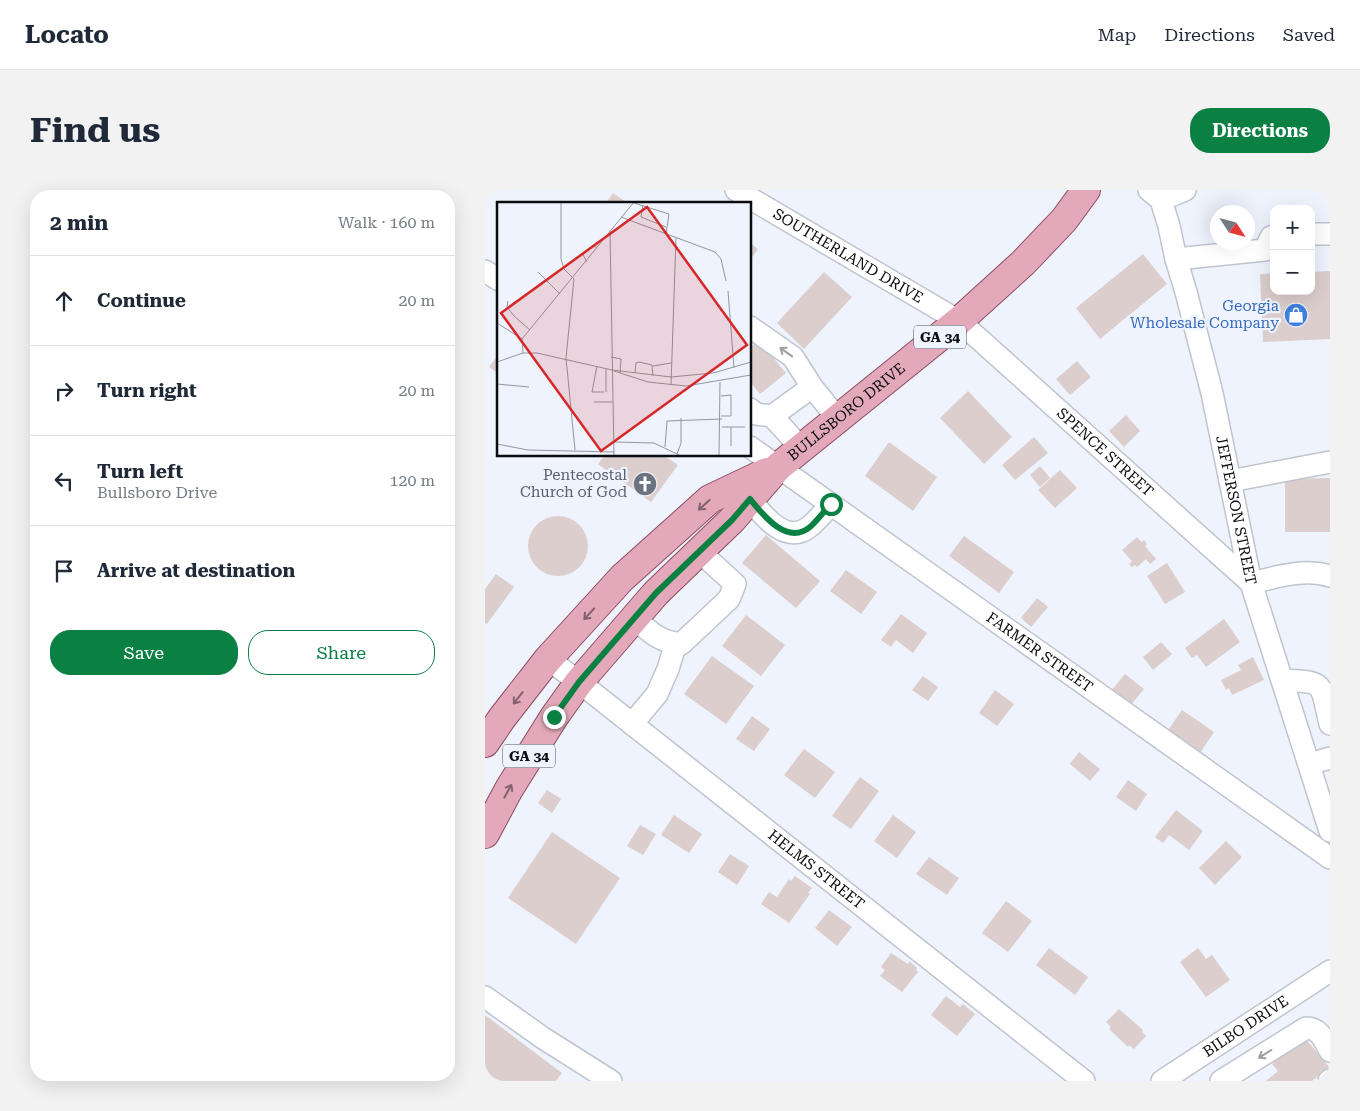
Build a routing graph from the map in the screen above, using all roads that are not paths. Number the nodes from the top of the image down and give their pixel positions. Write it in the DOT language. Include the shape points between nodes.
graph roads {
  1 [pos="736,190"];
  2 [pos="1086,190"];
  3 [pos="1185,190"];
  4 [pos="1155,195"];
  5 [pos="1315,234"];
  6 [pos="1330,234"];
  7 [pos="1270,239"];
  8 [pos="1176,259"];
  9 [pos="485,271"];
  10 [pos="497,279"];
  11 [pos="959,321"];
  12 [pos="751,327"];
  13 [pos="812,387"];
  14 [pos="751,410"];
  15 [pos="772,416"];
  16 [pos="838,419"];
  17 [pos="801,448"];
  18 [pos="751,449"];
  19 [pos="1330,462"];
  20 [pos="778,466"];
  21 [pos="1230,481"];
  22 [pos="745,492"];
  23 [pos="831,504"];
  24 [pos="700,552"];
  25 [pos="1330,576"];
  26 [pos="1251,583"];
  27 [pos="635,618"];
  28 [pos="676,644"];
  29 [pos="548,659"];
  30 [pos="1281,680"];
  31 [pos="579,682"];
  32 [pos="632,724"];
  33 [pos="1330,724"];
  34 [pos="485,743"];
  35 [pos="1330,758"];
  36 [pos="1309,764"];
  37 [pos="1330,830"];
  38 [pos="485,834"];
  39 [pos="1330,858"];
  40 [pos="1330,971"];
  41 [pos="485,997"];
  42 [pos="1326,1044"];
  43 [pos="1166,1080"];
  44 [pos="611,1081"];
  45 [pos="1084,1081"];
  46 [pos="1221,1081"];
  1 -- 11 [label="street, SOUTHERLAND DRIVE"];
  2 -- 11 [label="main road, BULLSBORO DRIVE / GA 34" via="1044,242"];
  3 -- 4 [label="street"];
  4 -- 8 [label="street, JEFFERSON STREET" via="1169,226"];
  5 -- 6 [label="street"];
  7 -- 8 [label="street" via="1265,250"];
  8 -- 21 [label="street, JEFFERSON STREET" via="1212,393"];
  9 -- 10 [label="street"];
  11 -- 16 [label="main road, BULLSBORO DRIVE / GA 34"];
  11 -- 26 [label="street, SPENCE STREET"];
  13 -- 12 [label="street, one-way" via="793,357"];
  13 -- 15 [label="street"];
  13 -- 16 [label="street"];
  14 -- 15 [label="street" via="756,414"];
  15 -- 17 [label="street"];
  16 -- 17 [label="main road, BULLSBORO DRIVE / GA 34"];
  17 -- 20 [label="main road, BULLSBORO DRIVE / GA 34"];
  18 -- 20 [label="street, FARMER STREET"];
  19 -- 21 [label="street"];
  20 -- 22 [label="main road, BULLSBORO DRIVE / GA 34"];
  20 -- 23 [label="street, FARMER STREET"];
  21 -- 26 [label="street, JEFFERSON STREET"];
  22 -- 23 [label="street" via="766,519 781,530 795,534 808,528"];
  22 -- 24 [label="main road, BULLSBORO DRIVE / GA 34" via="732,520"];
  22 -- 29 [label="main road, BULLSBORO DRIVE / GA 34, one-way" via="710,499 622,578"];
  23 -- 39 [label="street, FARMER STREET"];
  24 -- 27 [label="main road, BULLSBORO DRIVE / GA 34" via="656,593"];
  24 -- 28 [label="street" via="735,584 729,599 681,644"];
  25 -- 26 [label="street" via="1321,573 1290,574"];
  26 -- 30 [label="street, JEFFERSON STREET"];
  27 -- 28 [label="street" via="647,630 668,643"];
  27 -- 31 [label="main road, BULLSBORO DRIVE / GA 34"];
  28 -- 32 [label="street" via="657,694"];
  29 -- 31 [label="street, HELMS STREET"];
  29 -- 34 [label="main road, BULLSBORO DRIVE / GA 34, one-way"];
  30 -- 33 [label="street" via="1315,683 1321,688"];
  30 -- 36 [label="street, JEFFERSON STREET"];
  31 -- 32 [label="street, HELMS STREET"];
  38 -- 31 [label="main road, BULLSBORO DRIVE / GA 34, one-way" via="531,752"];
  32 -- 45 [label="street, HELMS STREET"];
  35 -- 36 [label="street"];
  36 -- 37 [label="street, JEFFERSON STREET"];
  40 -- 43 [label="street, BILBO DRIVE"];
  41 -- 44 [label="street"];
  42 -- 46 [label="street, one-way" via="1319,1032 1306,1028"];
}
